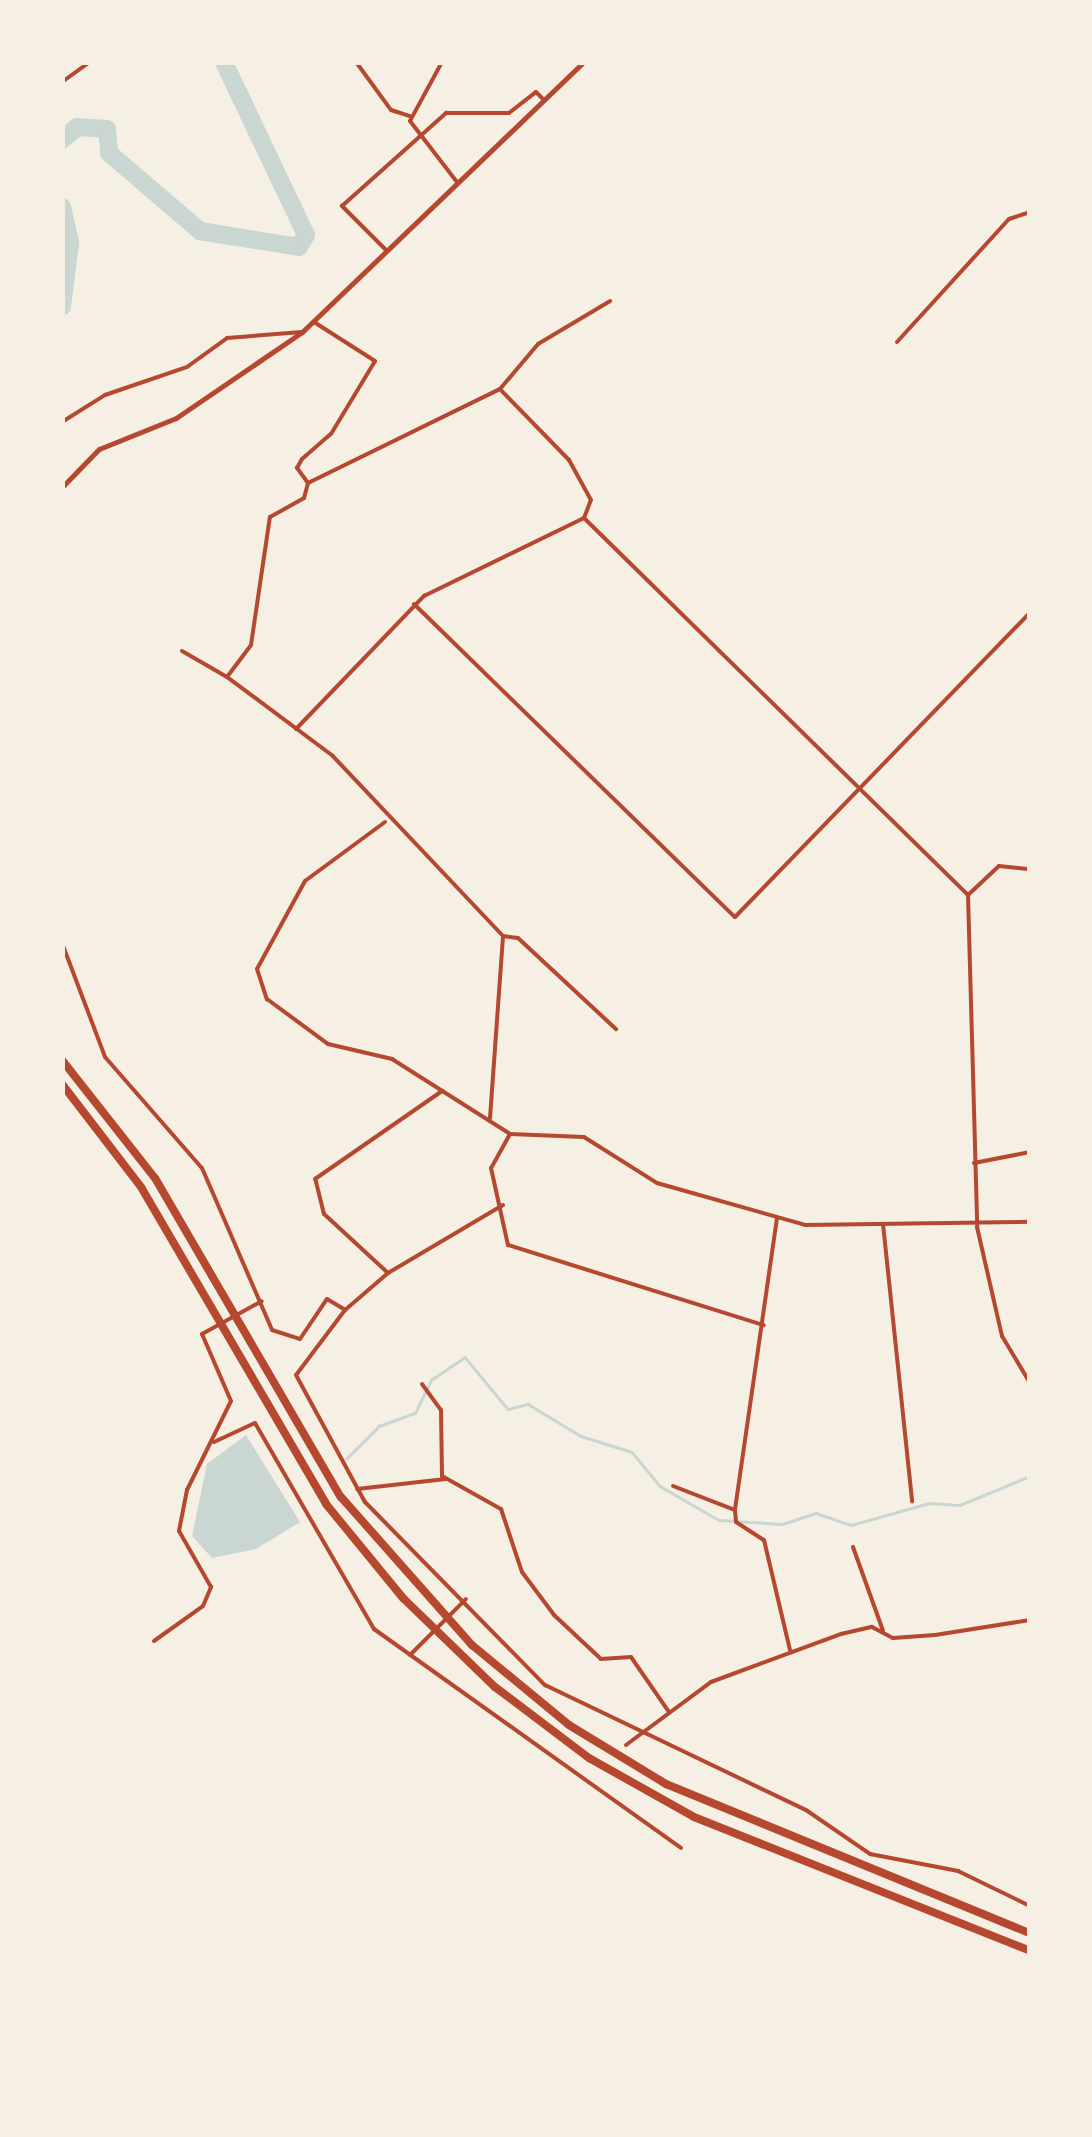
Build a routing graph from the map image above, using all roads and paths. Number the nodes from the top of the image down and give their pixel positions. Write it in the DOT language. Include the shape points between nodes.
graph roads {
  1 [pos="90,62"];
  2 [pos="356,62"];
  3 [pos="442,62"];
  4 [pos="584,62"];
  5 [pos="62,82"];
  6 [pos="543,99"];
  7 [pos="410,116"];
  8 [pos="420,136"];
  9 [pos="458,183"];
  10 [pos="1030,212"];
  11 [pos="388,252"];
  12 [pos="610,302"];
  13 [pos="314,322"];
  14 [pos="302,332"];
  15 [pos="897,342"];
  16 [pos="500,389"];
  17 [pos="62,422"];
  18 [pos="308,482"];
  19 [pos="62,487"];
  20 [pos="584,518"];
  21 [pos="414,604"];
  22 [pos="1030,613"];
  23 [pos="182,651"];
  24 [pos="227,677"];
  25 [pos="296,729"];
  26 [pos="859,790"];
  27 [pos="386,822"];
  28 [pos="1030,869"];
  29 [pos="968,895"];
  30 [pos="503,936"];
  31 [pos="62,943"];
  32 [pos="62,958"];
  33 [pos="71,958"];
  34 [pos="616,1028"];
  35 [pos="62,1060"];
  36 [pos="62,1084"];
  37 [pos="442,1091"];
  38 [pos="490,1118"];
  39 [pos="510,1134"];
  40 [pos="1030,1152"];
  41 [pos="974,1163"];
  42 [pos="503,1205"];
  43 [pos="776,1218"];
  44 [pos="1030,1222"];
  45 [pos="883,1224"];
  46 [pos="977,1228"];
  47 [pos="388,1273"];
  48 [pos="262,1302"];
  49 [pos="345,1310"];
  50 [pos="764,1326"];
  51 [pos="1030,1383"];
  52 [pos="422,1384"];
  53 [pos="214,1442"];
  54 [pos="445,1479"];
  55 [pos="673,1486"];
  56 [pos="356,1490"];
  57 [pos="912,1500"];
  58 [pos="734,1510"];
  59 [pos="853,1547"];
  60 [pos="466,1599"];
  61 [pos="1030,1620"];
  62 [pos="883,1630"];
  63 [pos="154,1642"];
  64 [pos="790,1650"];
  65 [pos="410,1655"];
  66 [pos="669,1712"];
  67 [pos="643,1734"];
  68 [pos="626,1744"];
  69 [pos="681,1848"];
  70 [pos="1030,1906"];
  71 [pos="1030,1933"];
  72 [pos="1030,1951"];
  1 -- 5 [label="street"];
  2 -- 7 [label="street" via="387,106"];
  3 -- 7 [label="street"];
  4 -- 6 [label="street"];
  6 -- 8 [label="street" via="536,92 509,113 453,110"];
  6 -- 9 [label="street"];
  7 -- 8 [label="street"];
  8 -- 9 [label="street"];
  8 -- 11 [label="street" via="342,206"];
  9 -- 11 [label="street"];
  10 -- 15 [label="street" via="1009,219"];
  11 -- 13 [label="street"];
  12 -- 16 [label="street" via="538,344"];
  13 -- 14 [label="street"];
  13 -- 18 [label="street" via="376,360 330,434 302,459 297,468"];
  14 -- 17 [label="street" via="228,338 186,368 106,395"];
  14 -- 19 [label="street" via="176,418 99,449"];
  16 -- 18 [label="street"];
  16 -- 20 [label="street" via="569,460 591,500"];
  18 -- 24 [label="street" via="304,498 261,531 251,645"];
  20 -- 21 [label="street"];
  20 -- 26 [label="street"];
  21 -- 25 [label="street"];
  21 -- 26 [label="street" via="735,917"];
  22 -- 26 [label="street"];
  23 -- 24 [label="street"];
  24 -- 25 [label="street"];
  25 -- 27 [label="street" via="333,756"];
  26 -- 29 [label="street"];
  27 -- 30 [label="street" via="454,877"];
  27 -- 37 [label="street" via="305,882 270,936 258,986 328,1044 392,1059"];
  28 -- 29 [label="street" via="999,866"];
  29 -- 41 [label="street"];
  30 -- 34 [label="street" via="518,938"];
  30 -- 38 [label="street"];
  31 -- 33 [label="street"];
  32 -- 33 [label="street"];
  33 -- 48 [label="street" via="105,1057 202,1168"];
  35 -- 71 [label="highway" via="162,1190 341,1497 414,1586 506,1675 603,1747 701,1802"];
  36 -- 72 [label="highway" via="141,1187 326,1504 474,1668 559,1738 659,1800"];
  37 -- 38 [label="street"];
  37 -- 47 [label="street" via="315,1179 324,1214"];
  38 -- 39 [label="street"];
  39 -- 42 [label="street" via="491,1168"];
  39 -- 43 [label="street" via="584,1137 658,1183"];
  40 -- 41 [label="street"];
  41 -- 46 [label="street"];
  42 -- 47 [label="street"];
  42 -- 50 [label="street" via="508,1245"];
  43 -- 45 [label="street"];
  43 -- 50 [label="street"];
  44 -- 46 [label="street"];
  45 -- 46 [label="street"];
  45 -- 57 [label="street"];
  46 -- 51 [label="street" via="1002,1336"];
  47 -- 49 [label="street"];
  48 -- 49 [label="street" via="284,1340 300,1339 328,1299"];
  48 -- 53 [label="street" via="202,1334 231,1385"];
  49 -- 56 [label="street" via="296,1375"];
  50 -- 58 [label="street"];
  52 -- 54 [label="street" via="441,1410"];
  53 -- 63 [label="street" via="187,1490 179,1532 209,1574 208,1600"];
  53 -- 65 [label="street" via="255,1423 374,1629"];
  54 -- 56 [label="street"];
  54 -- 66 [label="street" via="501,1508 522,1572 554,1616 601,1659 631,1658"];
  55 -- 58 [label="street"];
  56 -- 60 [label="street"];
  58 -- 64 [label="street" via="736,1522 764,1540"];
  59 -- 62 [label="street"];
  60 -- 65 [label="street"];
  60 -- 67 [label="street" via="545,1685"];
  61 -- 62 [label="street" via="908,1637"];
  62 -- 64 [label="street"];
  64 -- 66 [label="street" via="711,1682"];
  65 -- 69 [label="street"];
  66 -- 67 [label="street"];
  67 -- 68 [label="street"];
  67 -- 70 [label="street" via="806,1810 870,1854 958,1871"];
}
